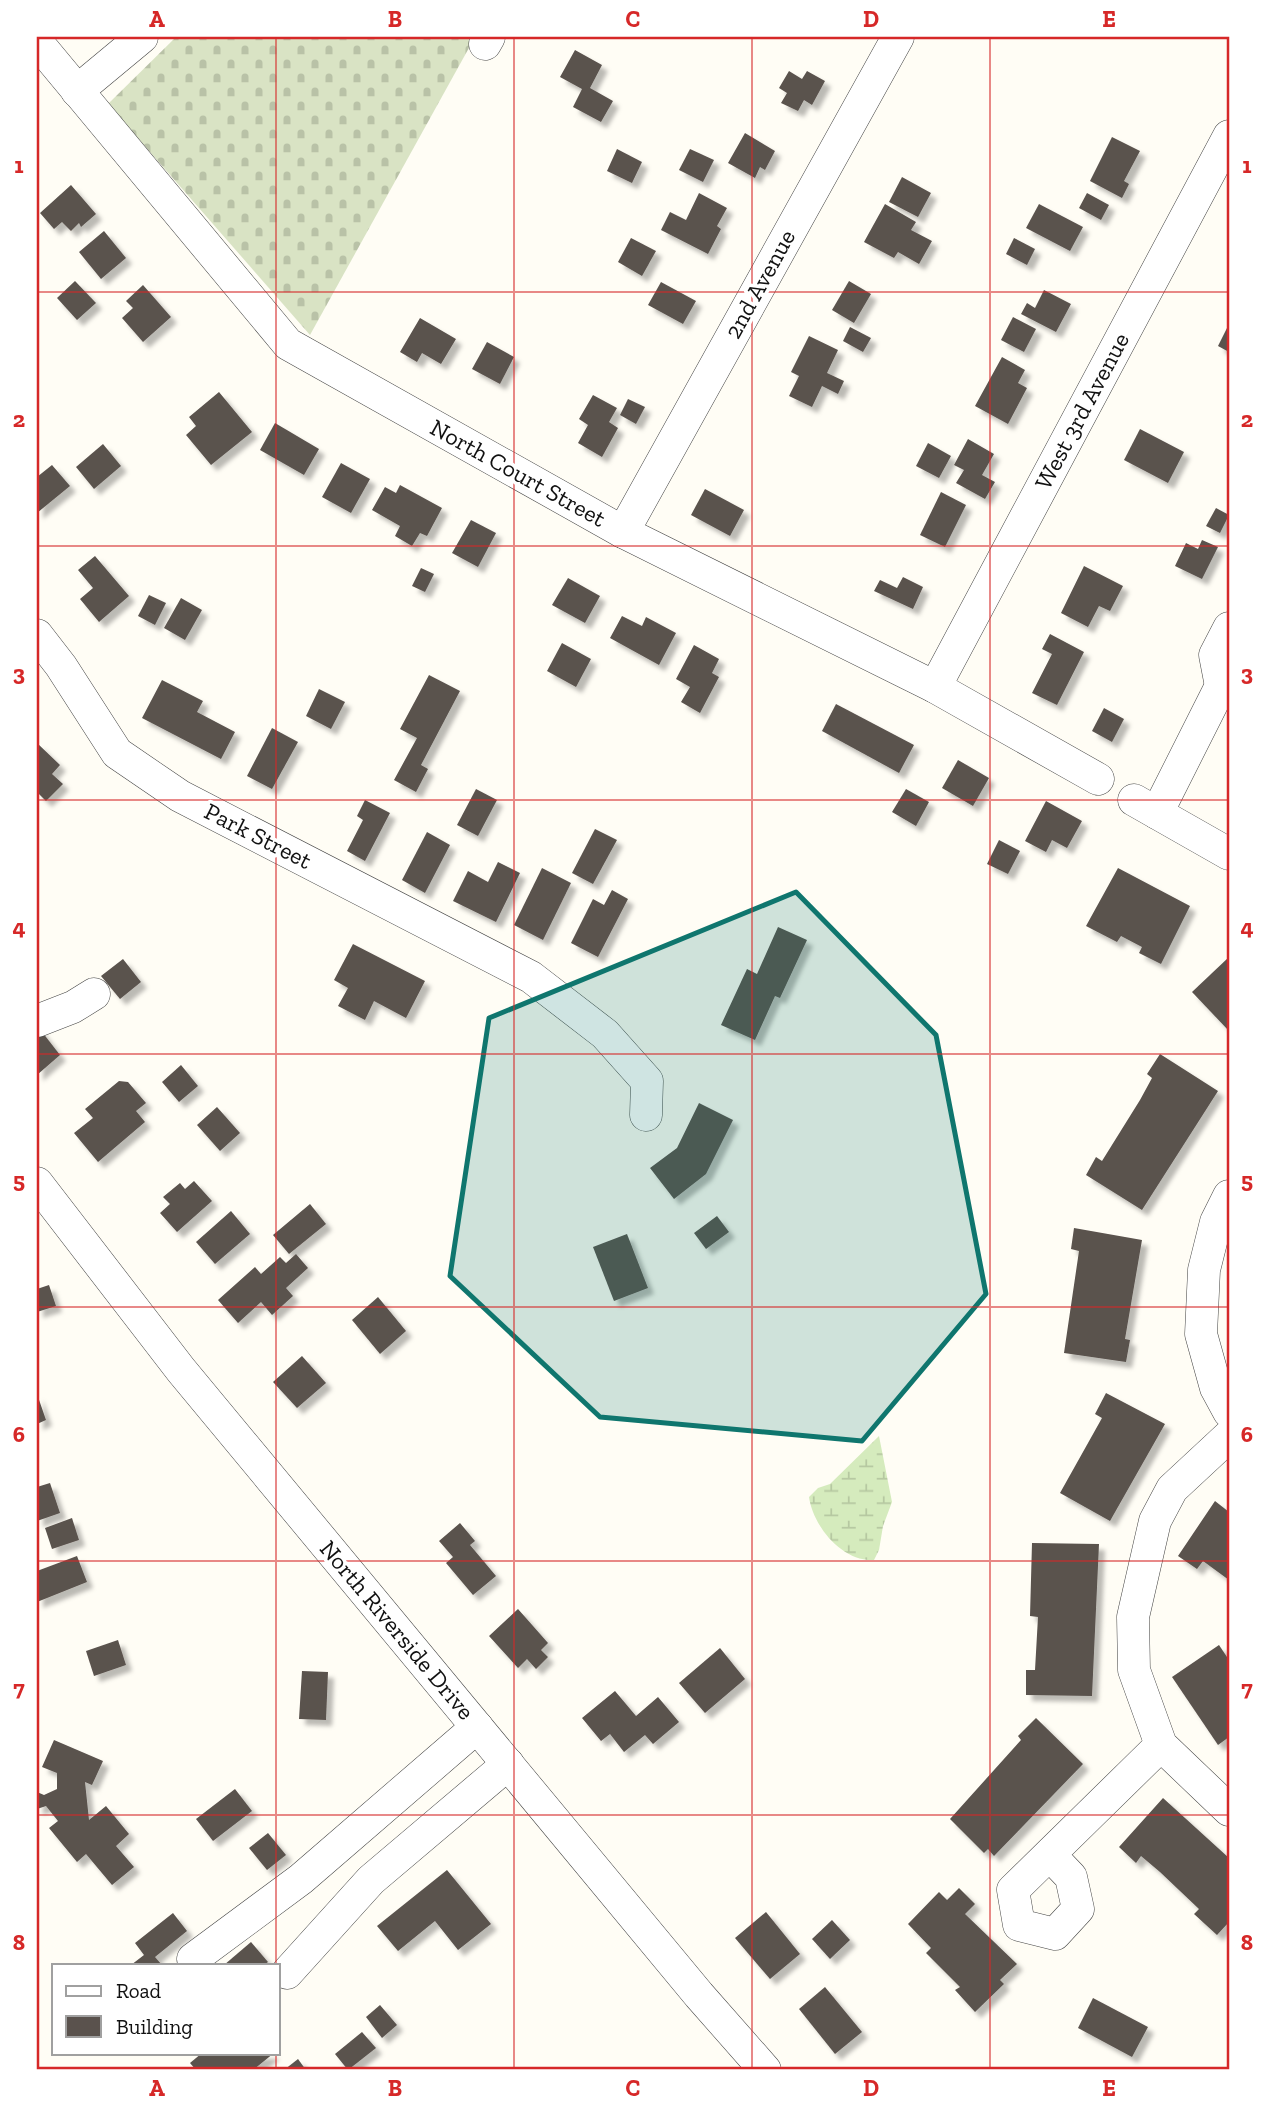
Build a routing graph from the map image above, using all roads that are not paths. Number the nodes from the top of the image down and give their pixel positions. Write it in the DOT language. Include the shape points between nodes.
graph roads {
  1 [pos="142,37"];
  2 [pos="898,37"];
  3 [pos="37,42"];
  4 [pos="77,91"];
  5 [pos="1229,136"];
  6 [pos="623,532"];
  7 [pos="1229,628"];
  8 [pos="37,635"];
  9 [pos="1225,684"];
  10 [pos="935,687"];
  11 [pos="1098,779"];
  12 [pos="1229,854"];
  13 [pos="94,994"];
  14 [pos="37,1021"];
  15 [pos="646,1115"];
  16 [pos="37,1183"];
  17 [pos="1229,1196"];
  18 [pos="1229,1412"];
  19 [pos="1229,1436"];
  20 [pos="477,1727"];
  21 [pos="1161,1745"];
  22 [pos="508,1764"];
  23 [pos="1229,1810"];
  24 [pos="1050,1855"];
  25 [pos="193,1959"];
  26 [pos="287,1973"];
  27 [pos="765,2070"];
  1 -- 4 [label="street"];
  2 -- 6 [label="street, 2nd Avenue"];
  3 -- 4 [label="street, North Court Street"];
  4 -- 6 [label="street, North Court Street" via="288,344"];
  5 -- 10 [label="street, West 3rd Avenue"];
  6 -- 10 [label="street, North Court Street"];
  7 -- 9 [label="street" via="1215,655"];
  8 -- 15 [label="street, Park Street" via="117,753 180,796 531,976 605,1034 648,1081"];
  9 -- 12 [label="street" via="1146,806"];
  10 -- 11 [label="street, North Court Street"];
  13 -- 14 [label="street"];
  16 -- 20 [label="street, North Riverside Drive" via="181,1370"];
  17 -- 18 [label="street" via="1216,1222 1204,1270 1201,1334 1216,1388"];
  19 -- 21 [label="street" via="1172,1489 1155,1521 1145,1558 1133,1617 1134,1670"];
  20 -- 22 [label="street, North Riverside Drive"];
  20 -- 25 [label="street" via="301,1879"];
  21 -- 23 [label="street"];
  21 -- 24 [label="street"];
  22 -- 26 [label="street" via="371,1880"];
  22 -- 27 [label="street, North Riverside Drive"];
}
